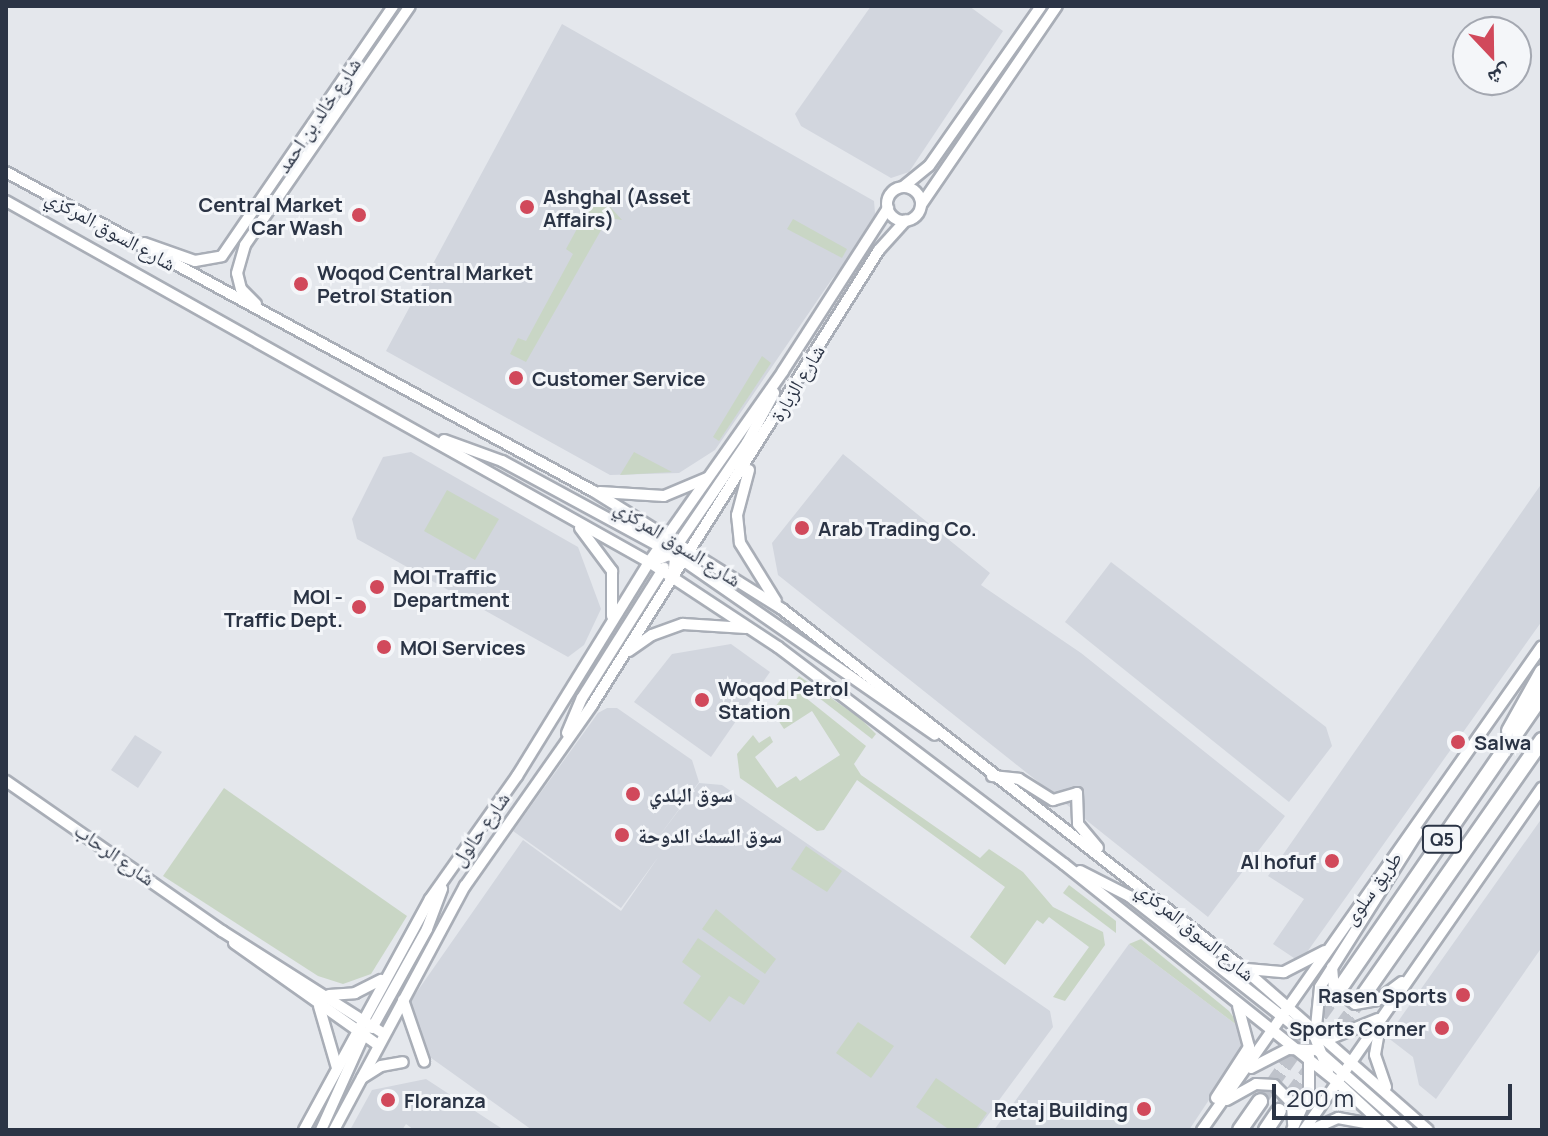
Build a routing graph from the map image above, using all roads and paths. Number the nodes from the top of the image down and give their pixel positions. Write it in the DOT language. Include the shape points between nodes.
graph roads {
  1 [pos="393,6"];
  2 [pos="410,6"];
  3 [pos="1041,6"];
  4 [pos="1057,6"];
  5 [pos="6,172"];
  6 [pos="903,187"];
  7 [pos="6,201"];
  8 [pos="921,205"];
  9 [pos="888,208"];
  10 [pos="906,220"];
  11 [pos="122,237"];
  12 [pos="273,318"];
  13 [pos="783,371"];
  14 [pos="430,436"];
  15 [pos="759,445"];
  16 [pos="713,475"];
  17 [pos="593,491"];
  18 [pos="568,516"];
  19 [pos="670,548"];
  20 [pos="691,550"];
  21 [pos="684,561"];
  22 [pos="649,562"];
  23 [pos="663,570"];
  24 [pos="673,577"];
  25 [pos="782,609"];
  26 [pos="611,622"];
  27 [pos="750,628"];
  28 [pos="1542,646"];
  29 [pos="622,657"];
  30 [pos="1542,672"];
  31 [pos="1542,695"];
  32 [pos="1542,740"];
  33 [pos="1542,751"];
  34 [pos="963,754"];
  35 [pos="556,756"];
  36 [pos="1490,770"];
  37 [pos="992,776"];
  38 [pos="6,781"];
  39 [pos="1509,787"];
  40 [pos="1542,787"];
  41 [pos="1424,816"];
  42 [pos="1064,864"];
  43 [pos="448,873"];
  44 [pos="1132,879"];
  45 [pos="222,931"];
  46 [pos="1330,948"];
  47 [pos="1333,961"];
  48 [pos="1244,969"];
  49 [pos="1413,974"];
  50 [pos="383,979"];
  51 [pos="1343,984"];
  52 [pos="1365,993"];
  53 [pos="329,995"];
  54 [pos="403,1000"];
  55 [pos="1235,1000"];
  56 [pos="318,1005"];
  57 [pos="1285,1012"];
  58 [pos="1383,1017"];
  59 [pos="368,1021"];
  60 [pos="1273,1030"];
  61 [pos="362,1033"];
  62 [pos="384,1034"];
  63 [pos="1314,1035"];
  64 [pos="378,1045"];
  65 [pos="1294,1047"];
  66 [pos="1311,1053"];
  67 [pos="424,1061"];
  68 [pos="403,1062"];
  69 [pos="1348,1066"];
  70 [pos="337,1068"];
  71 [pos="1242,1074"];
  72 [pos="1337,1082"];
  73 [pos="356,1086"];
  74 [pos="1389,1093"];
  75 [pos="1260,1101"];
  76 [pos="1219,1106"];
  77 [pos="1279,1111"];
  78 [pos="343,1115"];
  79 [pos="1204,1128"];
  80 [pos="1388,1129"];
  81 [pos="304,1130"];
  82 [pos="321,1130"];
  83 [pos="334,1130"];
  84 [pos="345,1130"];
  85 [pos="1240,1130"];
  86 [pos="1266,1130"];
  87 [pos="1292,1130"];
  88 [pos="1304,1130"];
  89 [pos="1311,1130"];
  90 [pos="1408,1130"];
  91 [pos="1428,1130"];
  1 -- 11 [label="main road, شارع خالد بن احمد" via="222,256 195,261"];
  2 -- 12 [label="main road, شارع خالد بن احمد" via="240,256 241,289"];
  3 -- 6 [label="main road" via="929,166"];
  4 -- 8 [label="main road"];
  5 -- 11 [label="main road, شارع السوق المركزي"];
  6 -- 8 [label="main road" via="916,192"];
  6 -- 9 [label="main road" via="890,195"];
  7 -- 14 [label="main road, شارع السوق المركزي"];
  8 -- 10 [label="main road"];
  9 -- 10 [label="main road"];
  9 -- 13 [label="main road, شارع الزبارة"];
  10 -- 15 [label="main road, شارع الزبارة" via="879,250"];
  11 -- 12 [label="main road, شارع السوق المركزي"];
  12 -- 17 [label="main road, شارع السوق المركزي"];
  13 -- 16 [label="main road, شارع الزبارة"];
  13 -- 19 [label="main road" via="758,427"];
  14 -- 18 [label="main road, شارع السوق المركزي"];
  14 -- 19 [label="main road" via="502,461"];
  15 -- 20 [label="main road, شارع الزبارة"];
  15 -- 25 [label="main road" via="741,493 737,527 745,557"];
  16 -- 17 [label="main road" via="664,496"];
  16 -- 19 [label="main road, شارع الزبارة"];
  17 -- 19 [label="main road, شارع السوق المركزي"];
  18 -- 22 [label="main road, شارع السوق المركزي"];
  18 -- 26 [label="main road" via="598,547 612,571"];
  19 -- 20 [label="main road, شارع السوق المركزي"];
  19 -- 21 [label="main road"];
  19 -- 22 [label="main road"];
  19 -- 23 [label="main road"];
  19 -- 24 [label="main road"];
  20 -- 21 [label="main road, شارع حالول"];
  20 -- 25 [label="main road, شارع السوق المركزي"];
  21 -- 24 [label="main road, شارع حالول"];
  21 -- 34 [label="main road"];
  22 -- 23 [label="main road, شارع السوق المركزي"];
  22 -- 26 [label="main road, شارع حالول"];
  23 -- 24 [label="main road, شارع السوق المركزي"];
  23 -- 35 [label="main road" via="582,698"];
  24 -- 27 [label="main road, شارع السوق المركزي"];
  24 -- 29 [label="main road, شارع حالول"];
  25 -- 34 [label="main road, شارع السوق المركزي" via="870,673"];
  26 -- 43 [label="main road, شارع حالول" via="517,776"];
  27 -- 29 [label="main road" via="683,624 652,635"];
  27 -- 42 [label="main road, شارع السوق المركزي"];
  28 -- 41 [label="main road, طريق سلوى"];
  29 -- 35 [label="main road, شارع حالول"];
  30 -- 36 [label="highway"];
  31 -- 36 [label="highway, طريق سلوى / Q5"];
  32 -- 39 [label="highway, Q5"];
  33 -- 39 [label="highway"];
  34 -- 37 [label="main road, شارع السوق المركزي"];
  35 -- 54 [label="main road, شارع حالول" via="465,886"];
  36 -- 51 [label="highway, طريق سلوى / Q5"];
  37 -- 44 [label="main road, شارع السوق المركزي"];
  37 -- 44 [label="main road" via="1019,779 1053,800 1077,793 1078,824"];
  38 -- 45 [label="main road, شارع الرحاب"];
  39 -- 52 [label="highway, Q5"];
  40 -- 49 [label="main road"];
  41 -- 46 [label="main road, طريق سلوى"];
  41 -- 47 [label="main road" via="1405,859"];
  42 -- 55 [label="main road, شارع السوق المركزي"];
  42 -- 57 [label="main road" via="1129,896"];
  43 -- 50 [label="main road, شارع حالول"];
  43 -- 59 [label="main road" via="427,929"];
  44 -- 48 [label="main road, شارع السوق المركزي"];
  45 -- 53 [label="main road, شارع الرحاب"];
  45 -- 56 [label="main road, شارع الرحاب"];
  46 -- 48 [label="main road" via="1284,972"];
  46 -- 57 [label="main road, طريق سلوى"];
  47 -- 49 [label="main road" via="1334,988 1355,1004 1378,1000"];
  47 -- 63 [label="main road" via="1320,987"];
  48 -- 57 [label="main road, شارع السوق المركزي"];
  49 -- 58 [label="main road"];
  50 -- 53 [label="main road" via="355,993"];
  50 -- 59 [label="main road, شارع حالول"];
  53 -- 59 [label="main road, شارع الرحاب"];
  54 -- 62 [label="main road, شارع حالول"];
  54 -- 67 [label="main road"];
  55 -- 60 [label="main road, شارع السوق المركزي"];
  55 -- 79 [label="main road" via="1248,1027 1249,1047 1207,1112"];
  56 -- 61 [label="main road, شارع الرحاب"];
  56 -- 70 [label="main road"];
  57 -- 60 [label="main road, طريق سلوى"];
  57 -- 63 [label="main road"];
  58 -- 63 [label="main road"];
  58 -- 69 [label="main road"];
  58 -- 74 [label="main road" via="1375,1055"];
  59 -- 61 [label="main road, شارع حالول"];
  59 -- 62 [label="main road, شارع الرحاب"];
  59 -- 64 [label="main road"];
  60 -- 65 [label="main road, شارع السوق المركزي"];
  60 -- 71 [label="main road, طريق سلوى"];
  61 -- 64 [label="main road, شارع الرحاب"];
  61 -- 70 [label="main road, شارع حالول"];
  61 -- 82 [label="main road"];
  62 -- 64 [label="main road, شارع حالول"];
  63 -- 66 [label="main road"];
  63 -- 69 [label="main road"];
  64 -- 73 [label="main road, شارع حالول"];
  65 -- 66 [label="main road"];
  65 -- 71 [label="main road"];
  66 -- 69 [label="main road"];
  66 -- 72 [label="main road"];
  66 -- 87 [label="main road" via="1308,1099"];
  68 -- 73 [label="main road" via="374,1069"];
  69 -- 72 [label="main road"];
  69 -- 74 [label="main road"];
  69 -- 90 [label="main road"];
  70 -- 81 [label="main road, شارع حالول"];
  71 -- 76 [label="main road, طريق سلوى"];
  72 -- 80 [label="main road"];
  72 -- 88 [label="main road"];
  73 -- 78 [label="main road, شارع حالول"];
  74 -- 91 [label="main road"];
  75 -- 85 [label="highway"];
  76 -- 79 [label="main road, طريق سلوى"];
  76 -- 87 [label="main road" via="1249,1086 1274,1085 1292,1103"];
  77 -- 86 [label="highway"];
  78 -- 83 [label="main road, شارع حالول"];
  78 -- 84 [label="main road"];
  80 -- 89 [label="main road" via="1344,1117"];
}
